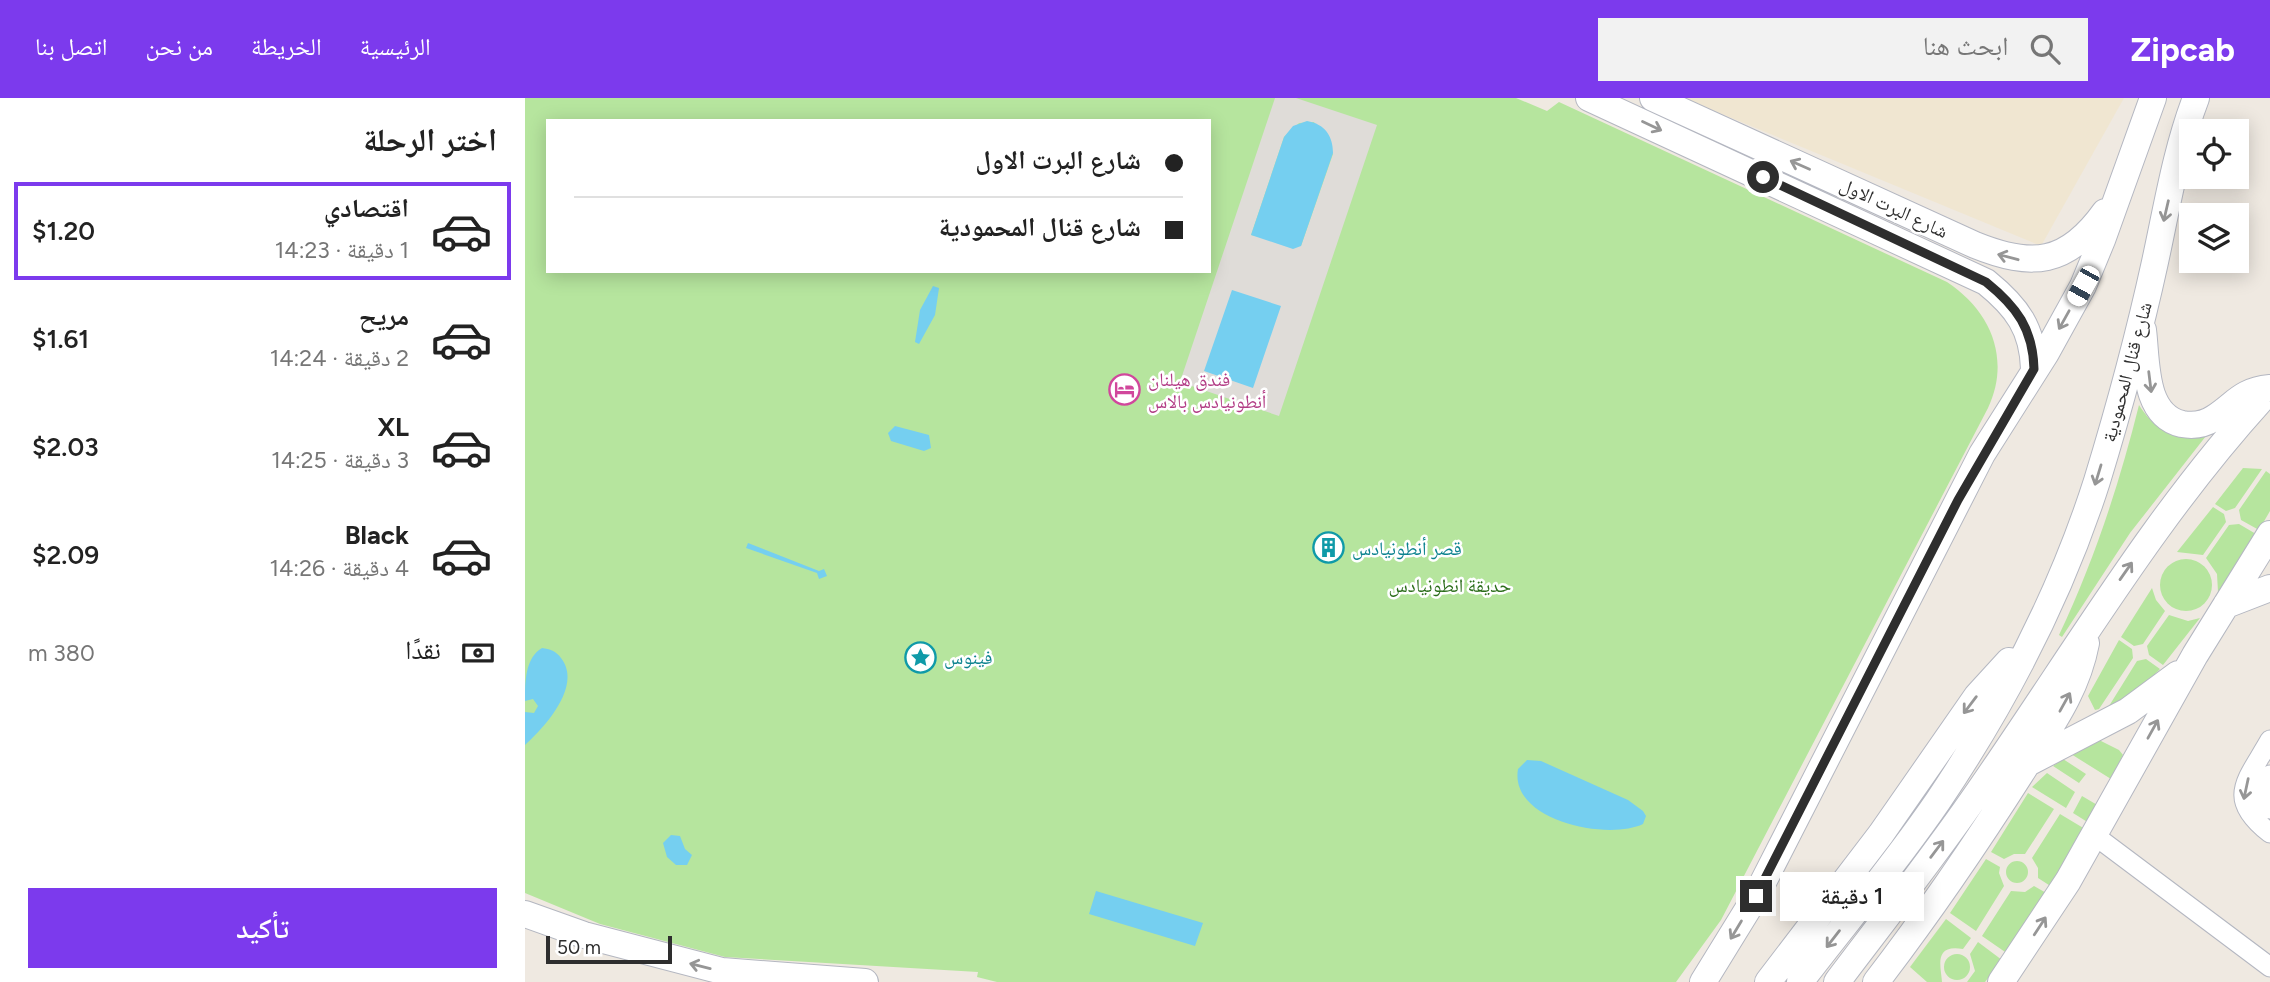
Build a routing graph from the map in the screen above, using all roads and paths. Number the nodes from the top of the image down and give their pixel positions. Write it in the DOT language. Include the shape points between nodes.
graph roads {
  1 [pos="1589,98"];
  2 [pos="1653,98"];
  3 [pos="2153,98"];
  4 [pos="2196,98"];
  5 [pos="1687,128"];
  6 [pos="2120,190"];
  7 [pos="2141,314"];
  8 [pos="2034,369"];
  9 [pos="2270,389"];
  10 [pos="2270,534"];
  11 [pos="2270,588"];
  12 [pos="2226,605"];
  13 [pos="2089,628"];
  14 [pos="2033,638"];
  15 [pos="2195,655"];
  16 [pos="2270,740"];
  17 [pos="2026,764"];
  18 [pos="2270,775"];
  19 [pos="2262,811"];
  20 [pos="2270,833"];
  21 [pos="2094,835"];
  22 [pos="525,914"];
  23 [pos="2270,967"];
  24 [pos="865,982"];
  25 [pos="1703,982"];
  26 [pos="1768,982"];
  27 [pos="1800,982"];
  28 [pos="1837,982"];
  29 [pos="1876,982"];
  30 [pos="2001,982"];
  1 -- 5 [label="main road, شارع البرت الاول, one-way"];
  2 -- 5 [label="main road, شارع البرت الاول"];
  3 -- 6 [label="main road"];
  4 -- 7 [label="main road, شارع قنال المحمودية, one-way"];
  6 -- 5 [label="main road, شارع البرت الاول, one-way" via="2084,237 2044,259 2021,260"];
  5 -- 8 [label="main road, شارع البرت الاول" via="1986,282 2016,307 2034,348"];
  6 -- 8 [label="main road, one-way" via="2083,286"];
  7 -- 9 [label="main road, one-way" via="2151,391 2158,408 2171,419 2187,425 2204,423 2246,393"];
  7 -- 14 [label="main road, شارع قنال المحمودية, one-way" via="2096,484"];
  8 -- 25 [label="main road, one-way" via="1976,466 1756,896"];
  13 -- 9 [label="main road, one-way" via="2173,506"];
  10 -- 12 [label="main road"];
  11 -- 12 [label="main road"];
  12 -- 15 [label="main road"];
  17 -- 13 [label="main road, one-way" via="2068,698 2082,664"];
  28 -- 13 [label="main road, one-way" via="1964,812"];
  14 -- 26 [label="main road, one-way" via="1977,696 1881,834"];
  14 -- 27 [label="main road, one-way" via="1937,803"];
  15 -- 17 [label="main road" via="2146,700"];
  21 -- 15 [label="main road, one-way"];
  16 -- 19 [label="street, one-way" via="2246,783 2243,798"];
  17 -- 29 [label="main road"];
  18 -- 19 [label="street" via="2263,788"];
  19 -- 20 [label="street"];
  21 -- 23 [label="street"];
  30 -- 21 [label="main road, one-way"];
  24 -- 22 [label="main road, one-way" via="722,971 584,935"];
}
